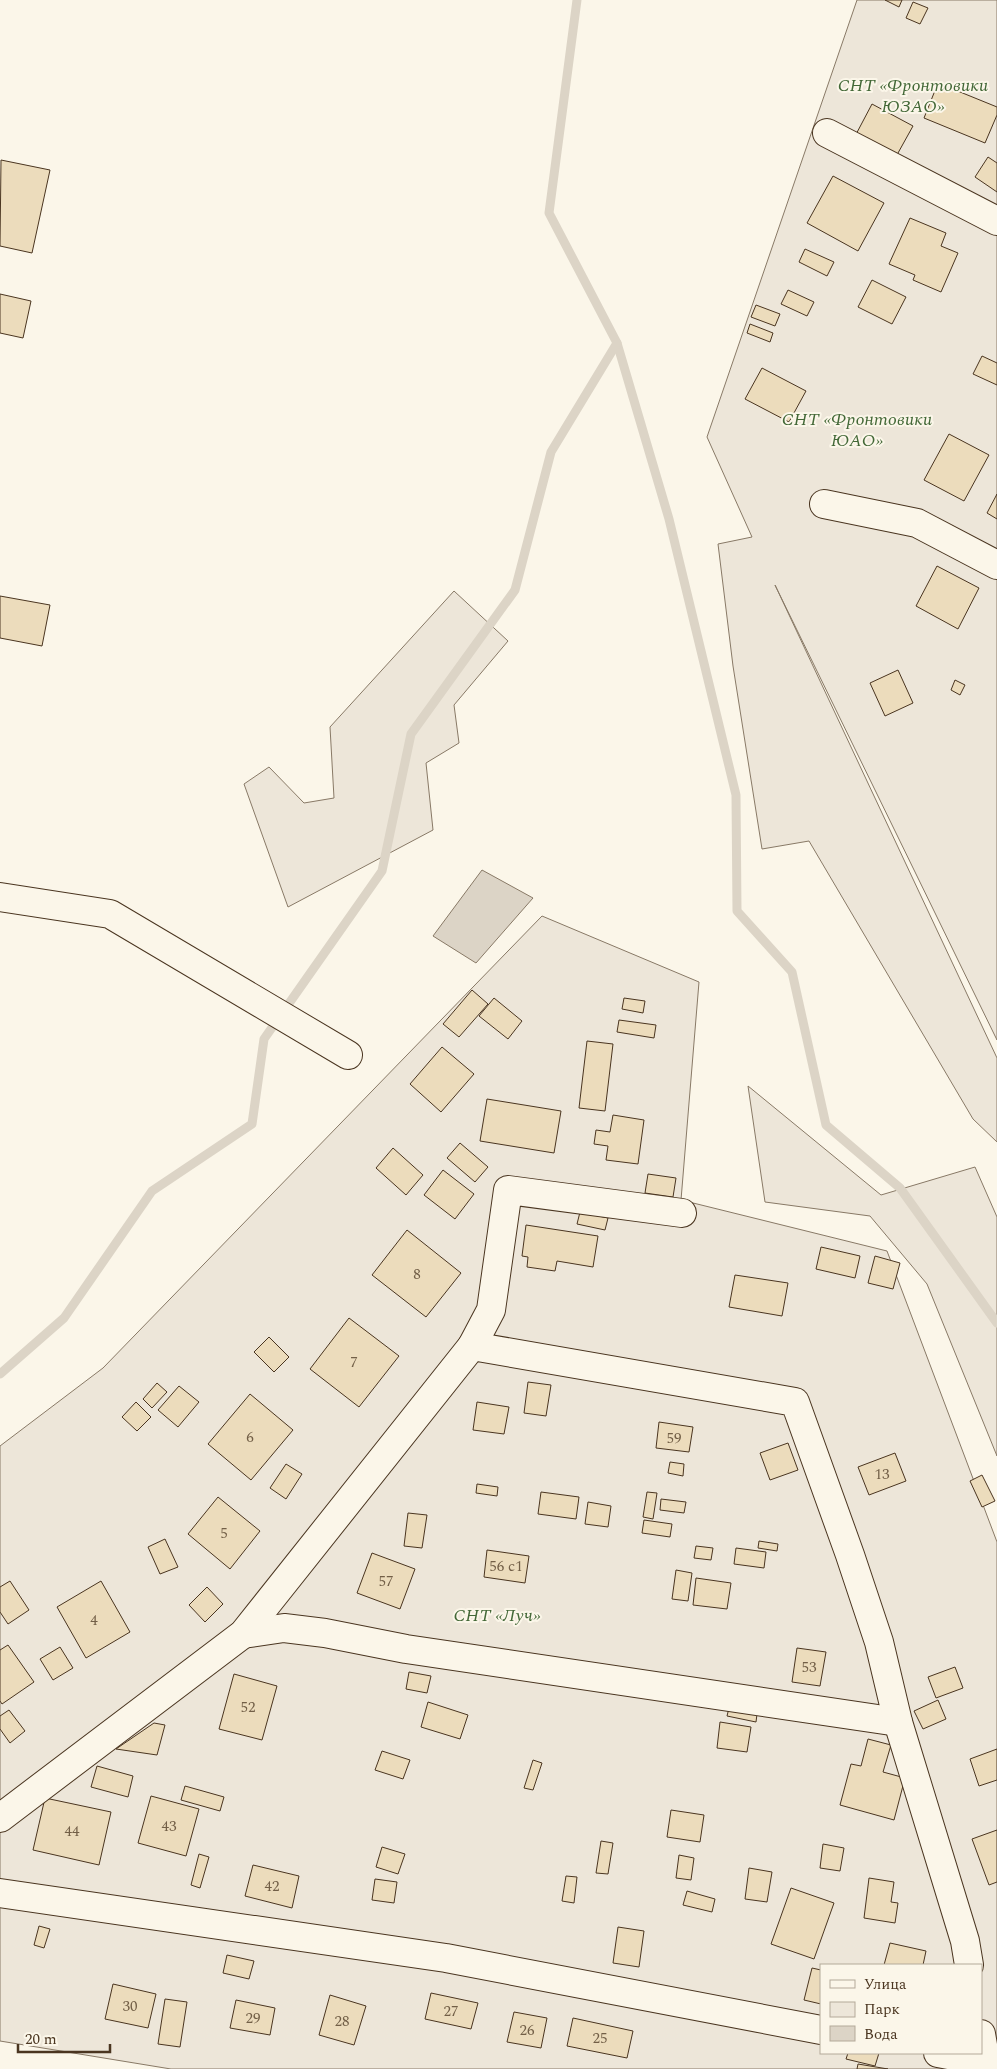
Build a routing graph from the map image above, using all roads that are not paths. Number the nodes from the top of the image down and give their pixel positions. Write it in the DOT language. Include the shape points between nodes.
graph roads {
  1 [pos="827,133"];
  2 [pos="997,221"];
  3 [pos="824,504"];
  4 [pos="997,565"];
  5 [pos="0,897"];
  6 [pos="348,1055"];
  7 [pos="682,1213"];
  8 [pos="472,1346"];
  9 [pos="243,1634"];
  10 [pos="898,1722"];
  11 [pos="0,1818"];
  12 [pos="0,1894"];
  13 [pos="969,1964"];
  14 [pos="820,2030"];
  15 [pos="982,2042"];
  16 [pos="942,2054"];
  17 [pos="985,2065"];
  1 -- 2 [label="street"];
  3 -- 4 [label="street" via="917,523"];
  5 -- 6 [label="street" via="110,914"];
  7 -- 8 [label="street" via="508,1190 491,1310"];
  8 -- 9 [label="street"];
  8 -- 10 [label="street" via="795,1402 879,1642"];
  9 -- 10 [label="street" via="284,1628 325,1633 406,1650"];
  9 -- 11 [label="street"];
  10 -- 13 [label="street" via="965,1941"];
  12 -- 14 [label="street" via="446,1958"];
  15 -- 17 [label="street"];
  16 -- 17 [label="street"];
}
